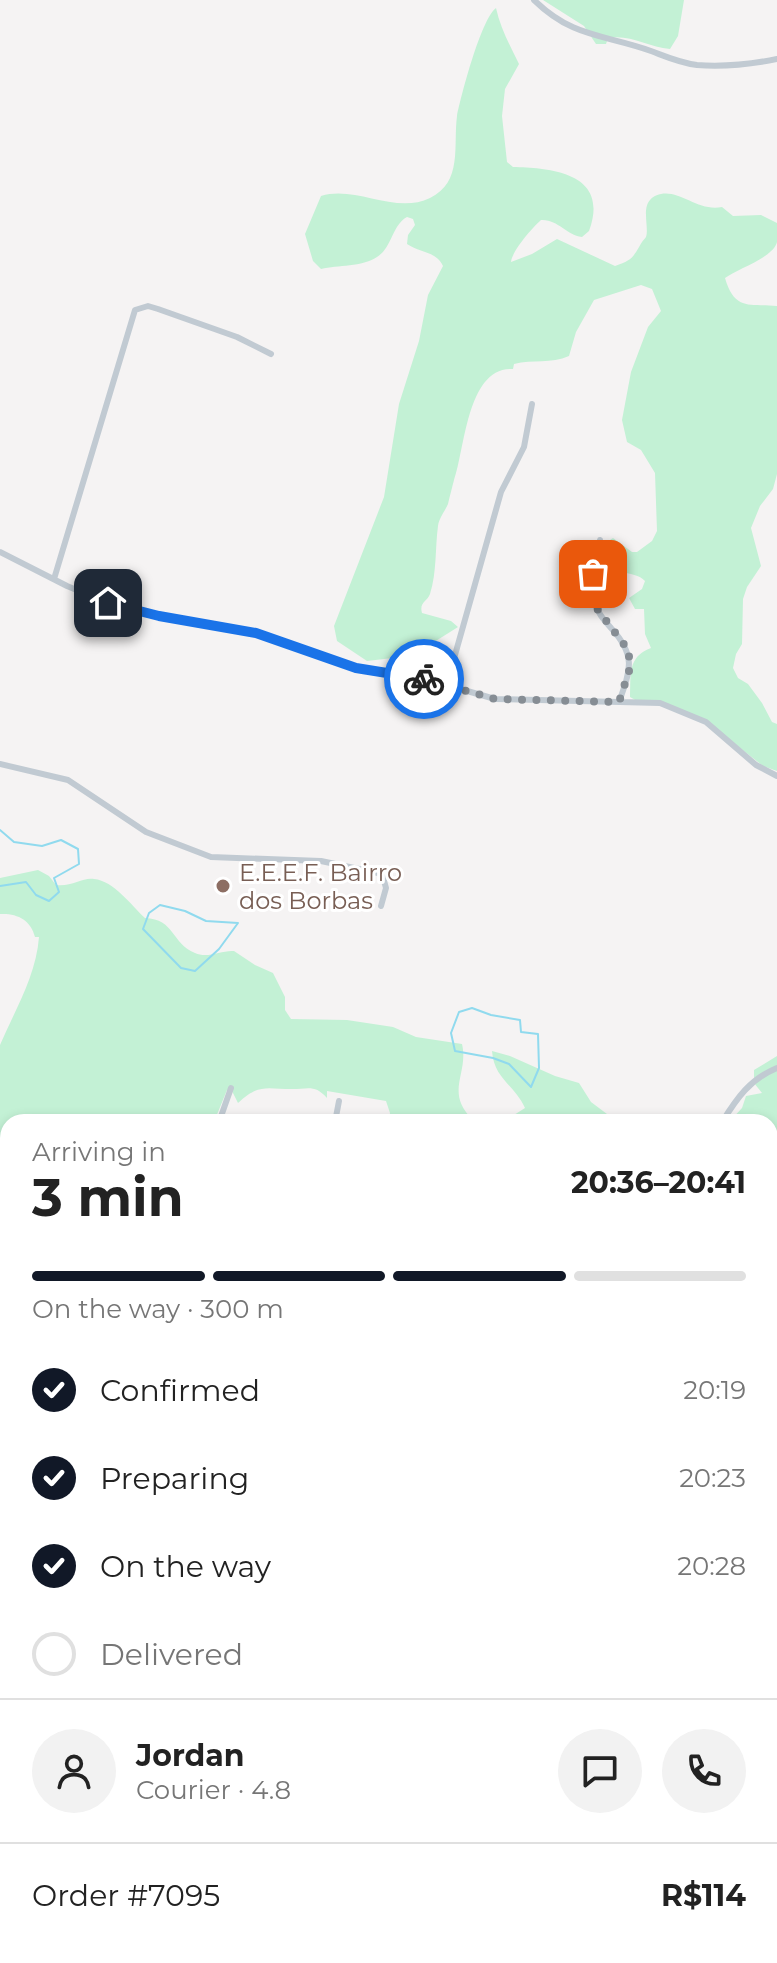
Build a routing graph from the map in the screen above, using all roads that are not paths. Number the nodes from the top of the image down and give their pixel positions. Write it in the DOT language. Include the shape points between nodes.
graph roads {
  1 [pos="534,0"];
  2 [pos="777,59"];
  3 [pos="271,354"];
  4 [pos="532,404"];
  5 [pos="600,540"];
  6 [pos="0,552"];
  7 [pos="54,579"];
  8 [pos="444,684"];
  9 [pos="619,702"];
  10 [pos="0,764"];
  11 [pos="777,776"];
  12 [pos="381,906"];
  13 [pos="777,1068"];
  14 [pos="231,1088"];
  15 [pos="339,1101"];
  16 [pos="222,1114"];
  17 [pos="337,1114"];
  18 [pos="727,1114"];
  1 -- 2 [label="street" via="557,21 675,61 700,65"];
  3 -- 7 [label="street" via="158,309 135,310"];
  4 -- 8 [label="street" via="524,447 501,492"];
  5 -- 9 [label="street" via="594,601 624,643 630,661"];
  6 -- 7 [label="street"];
  7 -- 8 [label="street" via="123,608 256,633 356,668"];
  8 -- 9 [label="street" via="495,699"];
  9 -- 11 [label="street" via="660,703 694,716"];
  10 -- 12 [label="street" via="68,780 146,832 211,857 310,860 378,873 385,883"];
  13 -- 18 [label="street" via="742,1091"];
  14 -- 16 [label="street"];
  15 -- 17 [label="street"];
}
